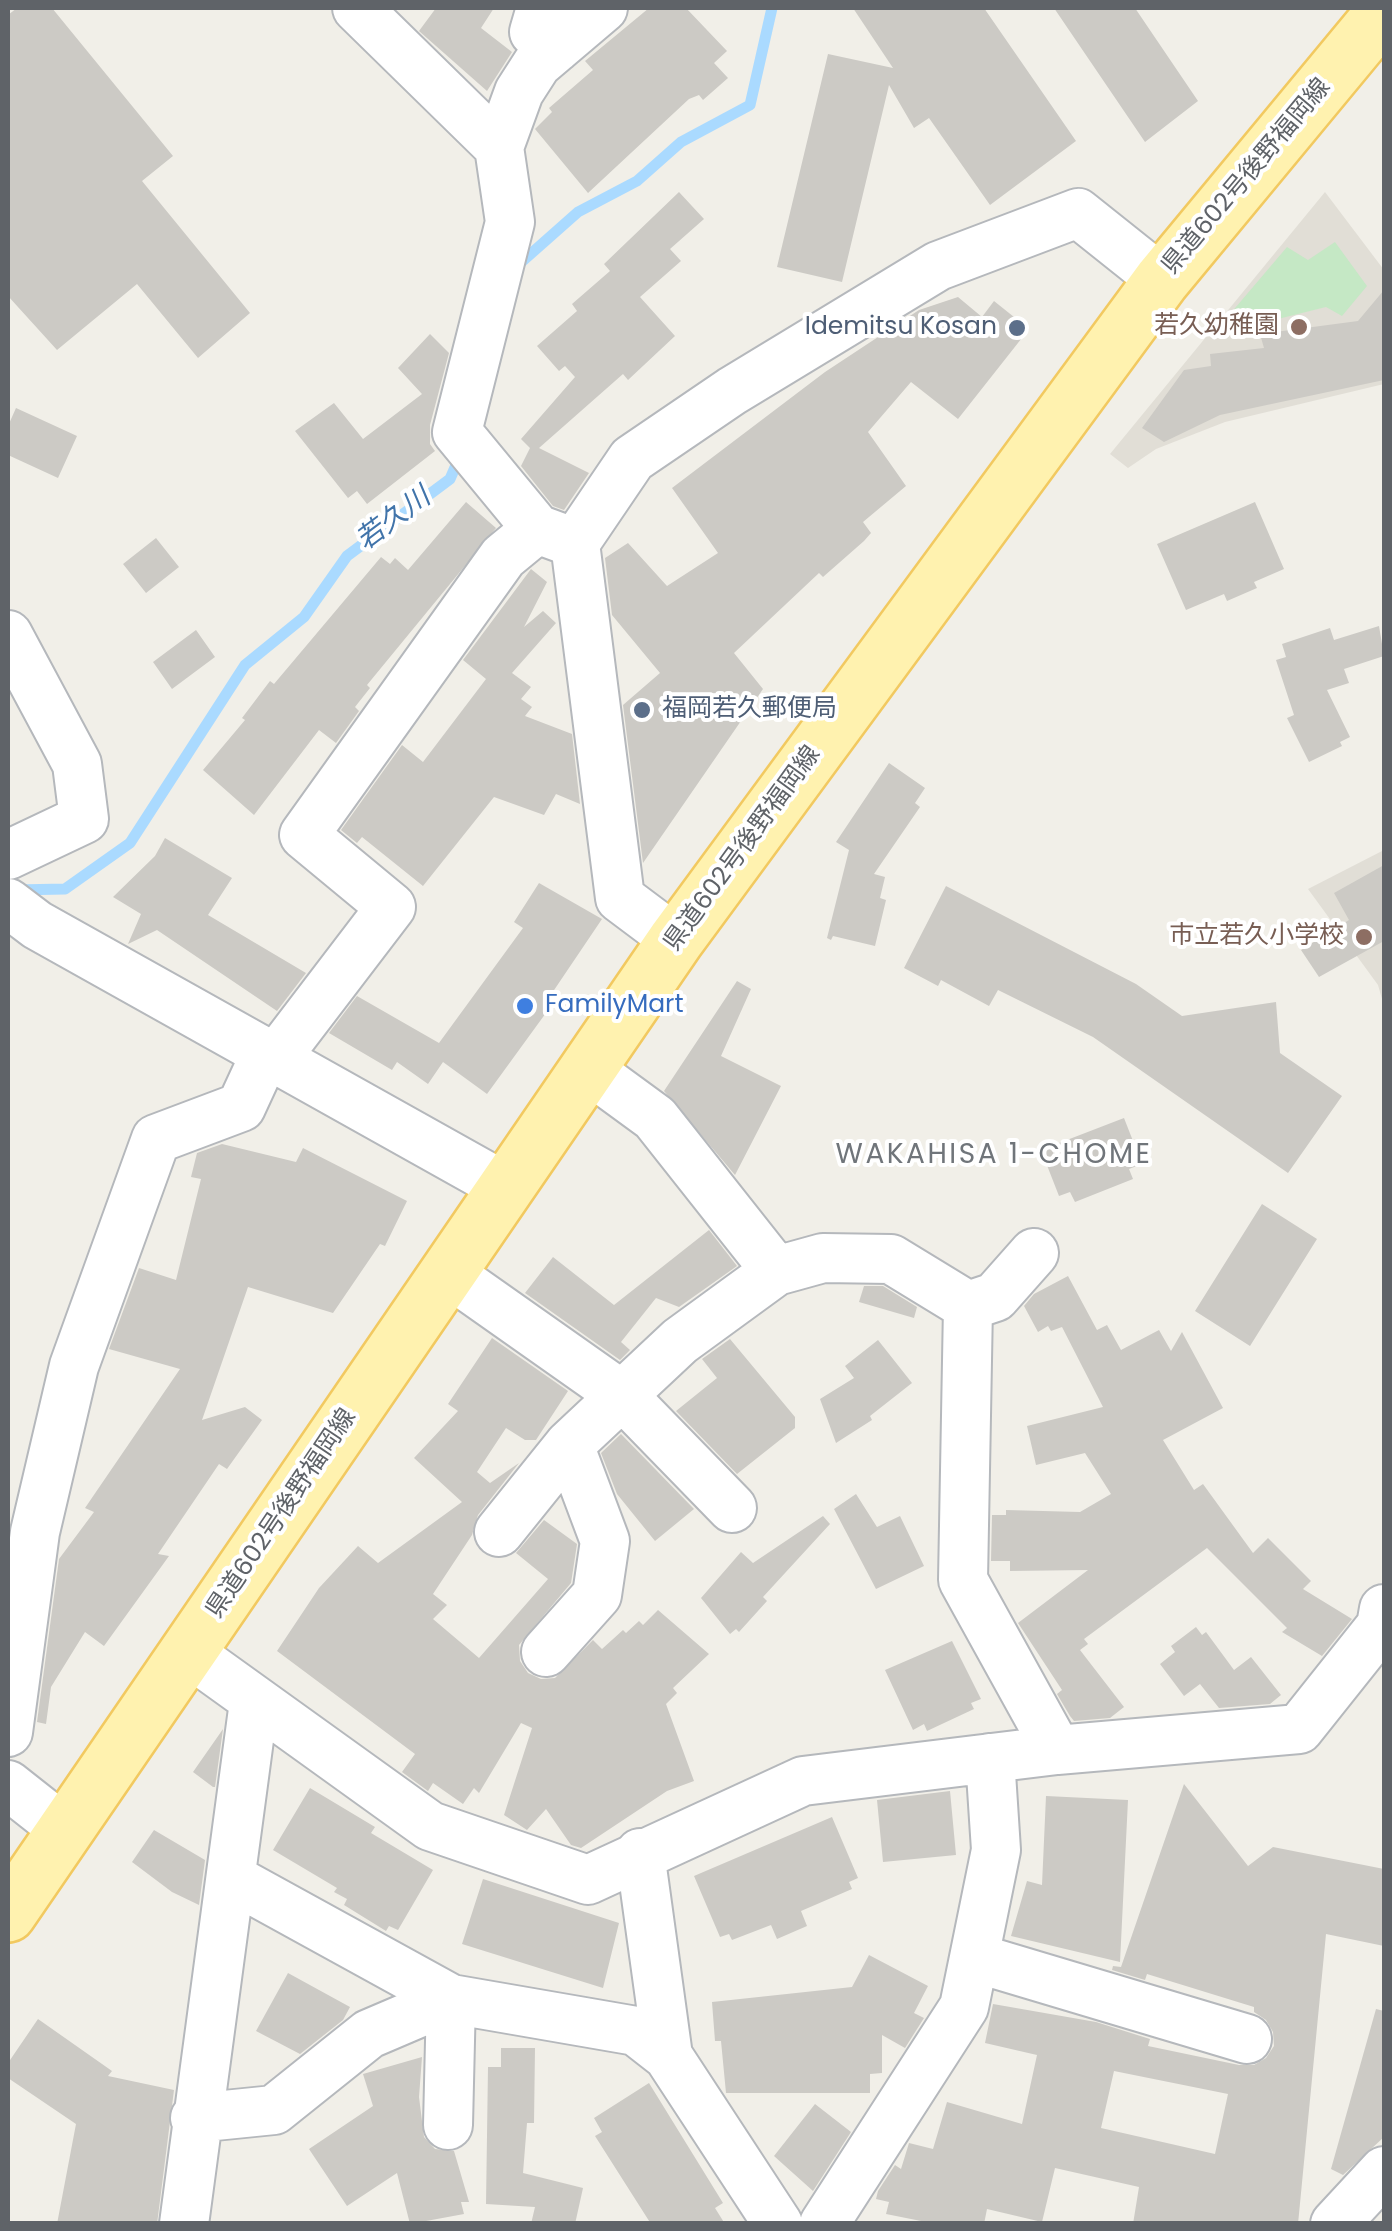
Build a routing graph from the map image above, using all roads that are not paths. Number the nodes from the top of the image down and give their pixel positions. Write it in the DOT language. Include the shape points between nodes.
graph roads {
  1 [pos="356,8"];
  2 [pos="603,8"];
  3 [pos="1384,12"];
  4 [pos="549,28"];
  5 [pos="499,147"];
  6 [pos="1162,280"];
  7 [pos="556,536"];
  8 [pos="8,635"];
  9 [pos="8,855"];
  10 [pos="22,914"];
  11 [pos="676,940"];
  12 [pos="270,1057"];
  13 [pos="588,1069"];
  14 [pos="507,1188"];
  15 [pos="1034,1253"];
  16 [pos="776,1271"];
  17 [pos="447,1272"];
  18 [pos="968,1306"];
  19 [pos="623,1396"];
  20 [pos="568,1446"];
  21 [pos="732,1508"];
  22 [pos="21,1530"];
  23 [pos="499,1532"];
  24 [pos="1384,1610"];
  25 [pos="188,1652"];
  26 [pos="546,1652"];
  27 [pos="254,1702"];
  28 [pos="8,1732"];
  29 [pos="1058,1750"];
  30 [pos="990,1758"];
  31 [pos="8,1785"];
  32 [pos="65,1830"];
  33 [pos="640,1853"];
  34 [pos="231,1878"];
  35 [pos="8,1914"];
  36 [pos="976,1958"];
  37 [pos="451,1998"];
  38 [pos="1247,2039"];
  39 [pos="668,2056"];
  40 [pos="195,2118"];
  41 [pos="448,2125"];
  42 [pos="1384,2171"];
  43 [pos="184,2224"];
  44 [pos="778,2224"];
  45 [pos="824,2224"];
  46 [pos="1335,2224"];
  1 -- 5 [label="street"];
  2 -- 4 [label="street"];
  3 -- 6 [label="main road, 県道602号後野福岡線"];
  4 -- 5 [label="street"];
  5 -- 7 [label="street" via="510,222 457,432"];
  6 -- 7 [label="street" via="1078,213 938,266 632,459"];
  6 -- 11 [label="main road, 県道602号後野福岡線"];
  7 -- 11 [label="street" via="620,898"];
  7 -- 12 [label="street" via="503,557 304,835 391,907"];
  8 -- 9 [label="street" via="77,764 84,819"];
  10 -- 12 [label="street"];
  11 -- 13 [label="main road, 県道602号後野福岡線"];
  12 -- 14 [label="street"];
  12 -- 22 [label="street" via="240,1107 156,1139"];
  13 -- 14 [label="main road, 県道602号後野福岡線"];
  13 -- 16 [label="street" via="656,1118"];
  14 -- 17 [label="main road, 県道602号後野福岡線"];
  15 -- 18 [label="street" via="995,1297"];
  16 -- 18 [label="street" via="822,1258 891,1259"];
  16 -- 19 [label="street" via="680,1341"];
  17 -- 19 [label="street"];
  17 -- 25 [label="main road, 県道602号後野福岡線"];
  18 -- 29 [label="street" via="963,1580"];
  19 -- 20 [label="street"];
  19 -- 21 [label="street"];
  20 -- 23 [label="street"];
  20 -- 26 [label="street" via="605,1542 597,1595"];
  22 -- 28 [label="street"];
  24 -- 29 [label="street" via="1381,1626 1299,1730"];
  25 -- 27 [label="street"];
  25 -- 32 [label="main road, 県道602号後野福岡線"];
  27 -- 33 [label="street" via="430,1826 588,1880"];
  27 -- 34 [label="street"];
  29 -- 30 [label="street"];
  30 -- 33 [label="street" via="803,1781"];
  30 -- 36 [label="street" via="996,1850"];
  31 -- 32 [label="street"];
  32 -- 35 [label="main road, 県道602号後野福岡線"];
  33 -- 39 [label="street"];
  34 -- 37 [label="street"];
  34 -- 40 [label="street"];
  36 -- 38 [label="street"];
  36 -- 45 [label="street" via="964,2007"];
  37 -- 39 [label="street" via="636,2031"];
  37 -- 40 [label="street" via="369,2034 274,2110"];
  37 -- 41 [label="street"];
  39 -- 44 [label="street"];
  40 -- 43 [label="street"];
  42 -- 46 [label="street"];
}
